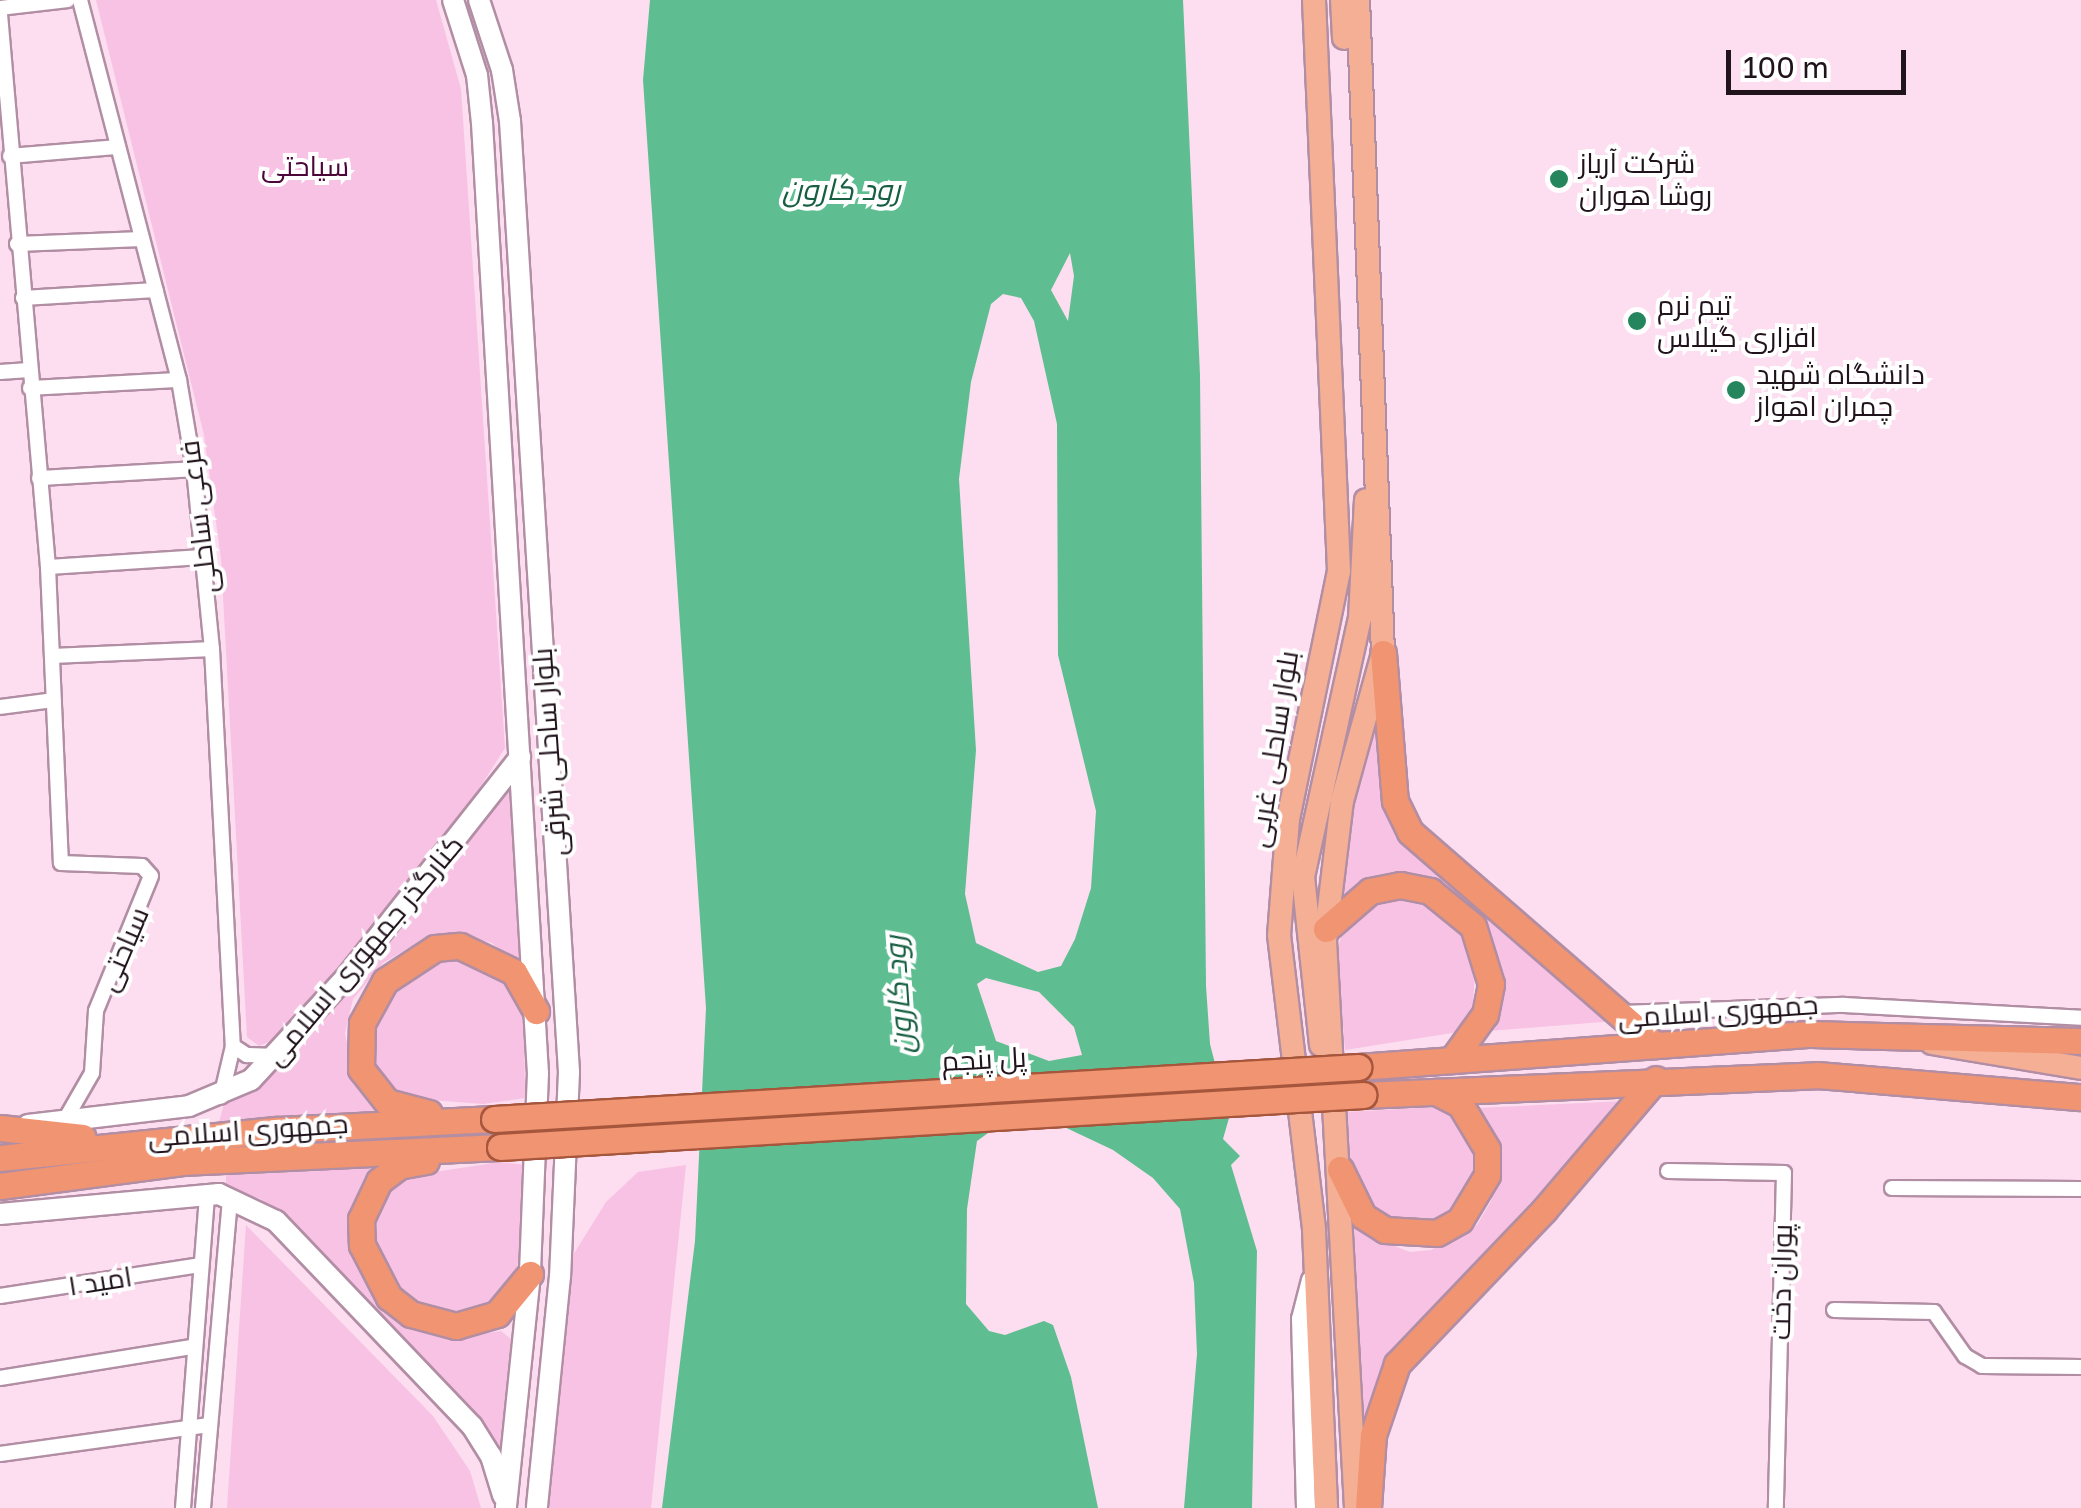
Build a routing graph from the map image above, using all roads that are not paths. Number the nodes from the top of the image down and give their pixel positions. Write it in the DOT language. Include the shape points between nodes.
graph roads {
  1 [pos="68,0"];
  2 [pos="80,0"];
  3 [pos="453,0"];
  4 [pos="479,0"];
  5 [pos="1314,0"];
  6 [pos="1342,0"];
  7 [pos="1358,0"];
  8 [pos="0,11"];
  9 [pos="118,146"];
  10 [pos="10,156"];
  11 [pos="142,239"];
  12 [pos="17,244"];
  13 [pos="156,290"];
  14 [pos="23,298"];
  15 [pos="29,370"];
  16 [pos="0,372"];
  17 [pos="179,380"];
  18 [pos="30,388"];
  19 [pos="194,470"];
  20 [pos="39,478"];
  21 [pos="203,557"];
  22 [pos="48,568"];
  23 [pos="212,649"];
  24 [pos="1383,653"];
  25 [pos="52,656"];
  26 [pos="54,700"];
  27 [pos="0,707"];
  28 [pos="548,728"];
  29 [pos="519,730"];
  30 [pos="521,756"];
  31 [pos="1326,928"];
  32 [pos="536,1011"];
  33 [pos="1616,1013"];
  34 [pos="2081,1018"];
  35 [pos="1888,1032"];
  36 [pos="2081,1041"];
  37 [pos="1655,1045"];
  38 [pos="234,1046"];
  39 [pos="279,1056"];
  40 [pos="1452,1060"];
  41 [pos="1358,1066"];
  42 [pos="2081,1068"];
  43 [pos="1883,1078"];
  44 [pos="1656,1079"];
  45 [pos="2081,1085"];
  46 [pos="1436,1092"];
  47 [pos="220,1097"];
  48 [pos="2081,1097"];
  49 [pos="494,1119"];
  50 [pos="65,1120"];
  51 [pos="1338,1127"];
  52 [pos="0,1128"];
  53 [pos="127,1142"];
  54 [pos="500,1147"];
  55 [pos="0,1158"];
  56 [pos="1340,1169"];
  57 [pos="1668,1171"];
  58 [pos="75,1176"];
  59 [pos="0,1186"];
  60 [pos="1892,1188"];
  61 [pos="2081,1189"];
  62 [pos="207,1194"];
  63 [pos="230,1198"];
  64 [pos="34,1210"];
  65 [pos="0,1214"];
  66 [pos="1316,1260"];
  67 [pos="200,1265"];
  68 [pos="530,1274"];
  69 [pos="0,1296"];
  70 [pos="1834,1310"];
  71 [pos="192,1347"];
  72 [pos="2081,1367"];
  73 [pos="0,1378"];
  74 [pos="209,1425"];
  75 [pos="187,1429"];
  76 [pos="0,1454"];
  77 [pos="506,1507"];
  78 [pos="182,1508"];
  79 [pos="203,1508"];
  80 [pos="536,1508"];
  81 [pos="1306,1508"];
  82 [pos="1326,1508"];
  83 [pos="1356,1508"];
  84 [pos="1371,1508"];
  85 [pos="1776,1508"];
  1 -- 8 [label="street"];
  2 -- 9 [label="street, فرعی ساحلی"];
  3 -- 29 [label="main road, بلوار ساحلی شرقی" via="477,75 482,123"];
  4 -- 28 [label="main road, بلوار ساحلی شرقی" via="510,121"];
  5 -- 66 [label="main road, بلوار ساحلی غربی" via="1339,572 1288,820 1279,935"];
  6 -- 51 [label="main road, بلوار ساحلی غربی" via="1366,511 1360,618 1303,877 1315,1016"];
  7 -- 24 [label="main road, بلوار ساحلی غربی"];
  8 -- 10 [label="street, سیاحتی"];
  9 -- 10 [label="street"];
  9 -- 11 [label="street, فرعی ساحلی"];
  10 -- 12 [label="street, سیاحتی"];
  11 -- 12 [label="street"];
  11 -- 13 [label="street, فرعی ساحلی"];
  12 -- 14 [label="street, سیاحتی"];
  13 -- 14 [label="street"];
  13 -- 17 [label="street, فرعی ساحلی"];
  14 -- 15 [label="street, سیاحتی"];
  15 -- 16 [label="street"];
  15 -- 18 [label="street, سیاحتی"];
  17 -- 18 [label="street"];
  17 -- 19 [label="street, فرعی ساحلی"];
  18 -- 20 [label="street, سیاحتی"];
  19 -- 20 [label="street"];
  19 -- 21 [label="street, فرعی ساحلی"];
  20 -- 22 [label="street, سیاحتی"];
  21 -- 22 [label="street"];
  21 -- 23 [label="street, فرعی ساحلی"];
  22 -- 25 [label="street, سیاحتی"];
  23 -- 25 [label="street"];
  23 -- 38 [label="street, فرعی ساحلی"];
  24 -- 31 [label="main road, بلوار ساحلی غربی" via="1342,801"];
  24 -- 33 [label="highway" via="1395,801 1410,832"];
  25 -- 26 [label="street, سیاحتی"];
  26 -- 27 [label="street"];
  26 -- 50 [label="street, سیاحتی" via="61,863 142,866 151,876 96,1011 92,1073"];
  28 -- 29 [label="main road"];
  28 -- 80 [label="main road, بلوار ساحلی شرقی" via="568,1152"];
  29 -- 30 [label="main road, بلوار ساحلی شرقی"];
  30 -- 32 [label="main road, بلوار ساحلی شرقی"];
  30 -- 39 [label="main road, کنارگذر جمهوری اسلامی"];
  31 -- 40 [label="highway" via="1370,891 1400,886 1430,891 1462,915 1486,954 1490,984 1485,1014"];
  31 -- 51 [label="main road, بلوار ساحلی غربی"];
  32 -- 49 [label="highway" via="514,972 460,946 408,961 370,1000 360,1036 362,1069 387,1102 406,1111"];
  32 -- 68 [label="main road, بلوار ساحلی شرقی" via="538,1151"];
  33 -- 34 [label="street" via="1844,1005"];
  33 -- 37 [label="highway"];
  35 -- 36 [label="highway, جمهوری اسلامی"];
  35 -- 37 [label="highway, جمهوری اسلامی"];
  35 -- 42 [label="main road"];
  37 -- 40 [label="highway, جمهوری اسلامی"];
  38 -- 39 [label="street" via="247,1055"];
  38 -- 47 [label="street, فرعی ساحلی"];
  39 -- 47 [label="main road, کنارگذر جمهوری اسلامی"];
  40 -- 41 [label="highway, جمهوری اسلامی"];
  41 -- 49 [label="highway, پل پنجم, bridge"];
  43 -- 44 [label="highway"];
  43 -- 45 [label="highway" via="1964,1068"];
  43 -- 48 [label="highway"];
  44 -- 46 [label="highway"];
  44 -- 84 [label="highway" via="1544,1210 1396,1364 1382,1394"];
  46 -- 54 [label="highway, bridge"];
  46 -- 56 [label="highway" via="1460,1104 1487,1149 1478,1200 1460,1220 1437,1232 1385,1230 1355,1205"];
  47 -- 50 [label="main road, کنارگذر جمهوری اسلامی"];
  49 -- 53 [label="highway, جمهوری اسلامی"];
  50 -- 52 [label="main road, کنارگذر جمهوری اسلامی"];
  51 -- 56 [label="main road, بلوار ساحلی غربی"];
  52 -- 53 [label="highway"];
  53 -- 55 [label="highway, جمهوری اسلامی"];
  54 -- 58 [label="highway, جمهوری اسلامی" via="182,1162"];
  54 -- 68 [label="highway" via="389,1173 366,1198 362,1245 389,1297 436,1324 456,1326 497,1314"];
  56 -- 83 [label="main road, بلوار ساحلی غربی"];
  57 -- 85 [label="street, پوران دخت" via="1784,1173"];
  58 -- 59 [label="highway, جمهوری اسلامی"];
  58 -- 64 [label="main road"];
  60 -- 61 [label="street"];
  62 -- 63 [label="main road"];
  62 -- 64 [label="main road"];
  62 -- 67 [label="street"];
  63 -- 74 [label="street"];
  63 -- 77 [label="main road" via="276,1221 472,1426 492,1456"];
  64 -- 65 [label="main road"];
  66 -- 81 [label="street" via="1301,1319"];
  66 -- 82 [label="main road, بلوار ساحلی غربی"];
  67 -- 69 [label="street, امید ۱"];
  67 -- 71 [label="street"];
  68 -- 77 [label="main road, بلوار ساحلی شرقی"];
  70 -- 72 [label="street" via="1934,1312 1965,1356 1982,1366"];
  71 -- 73 [label="street"];
  71 -- 75 [label="street"];
  74 -- 75 [label="street"];
  74 -- 79 [label="street"];
  75 -- 76 [label="street"];
  75 -- 78 [label="street"];
}
